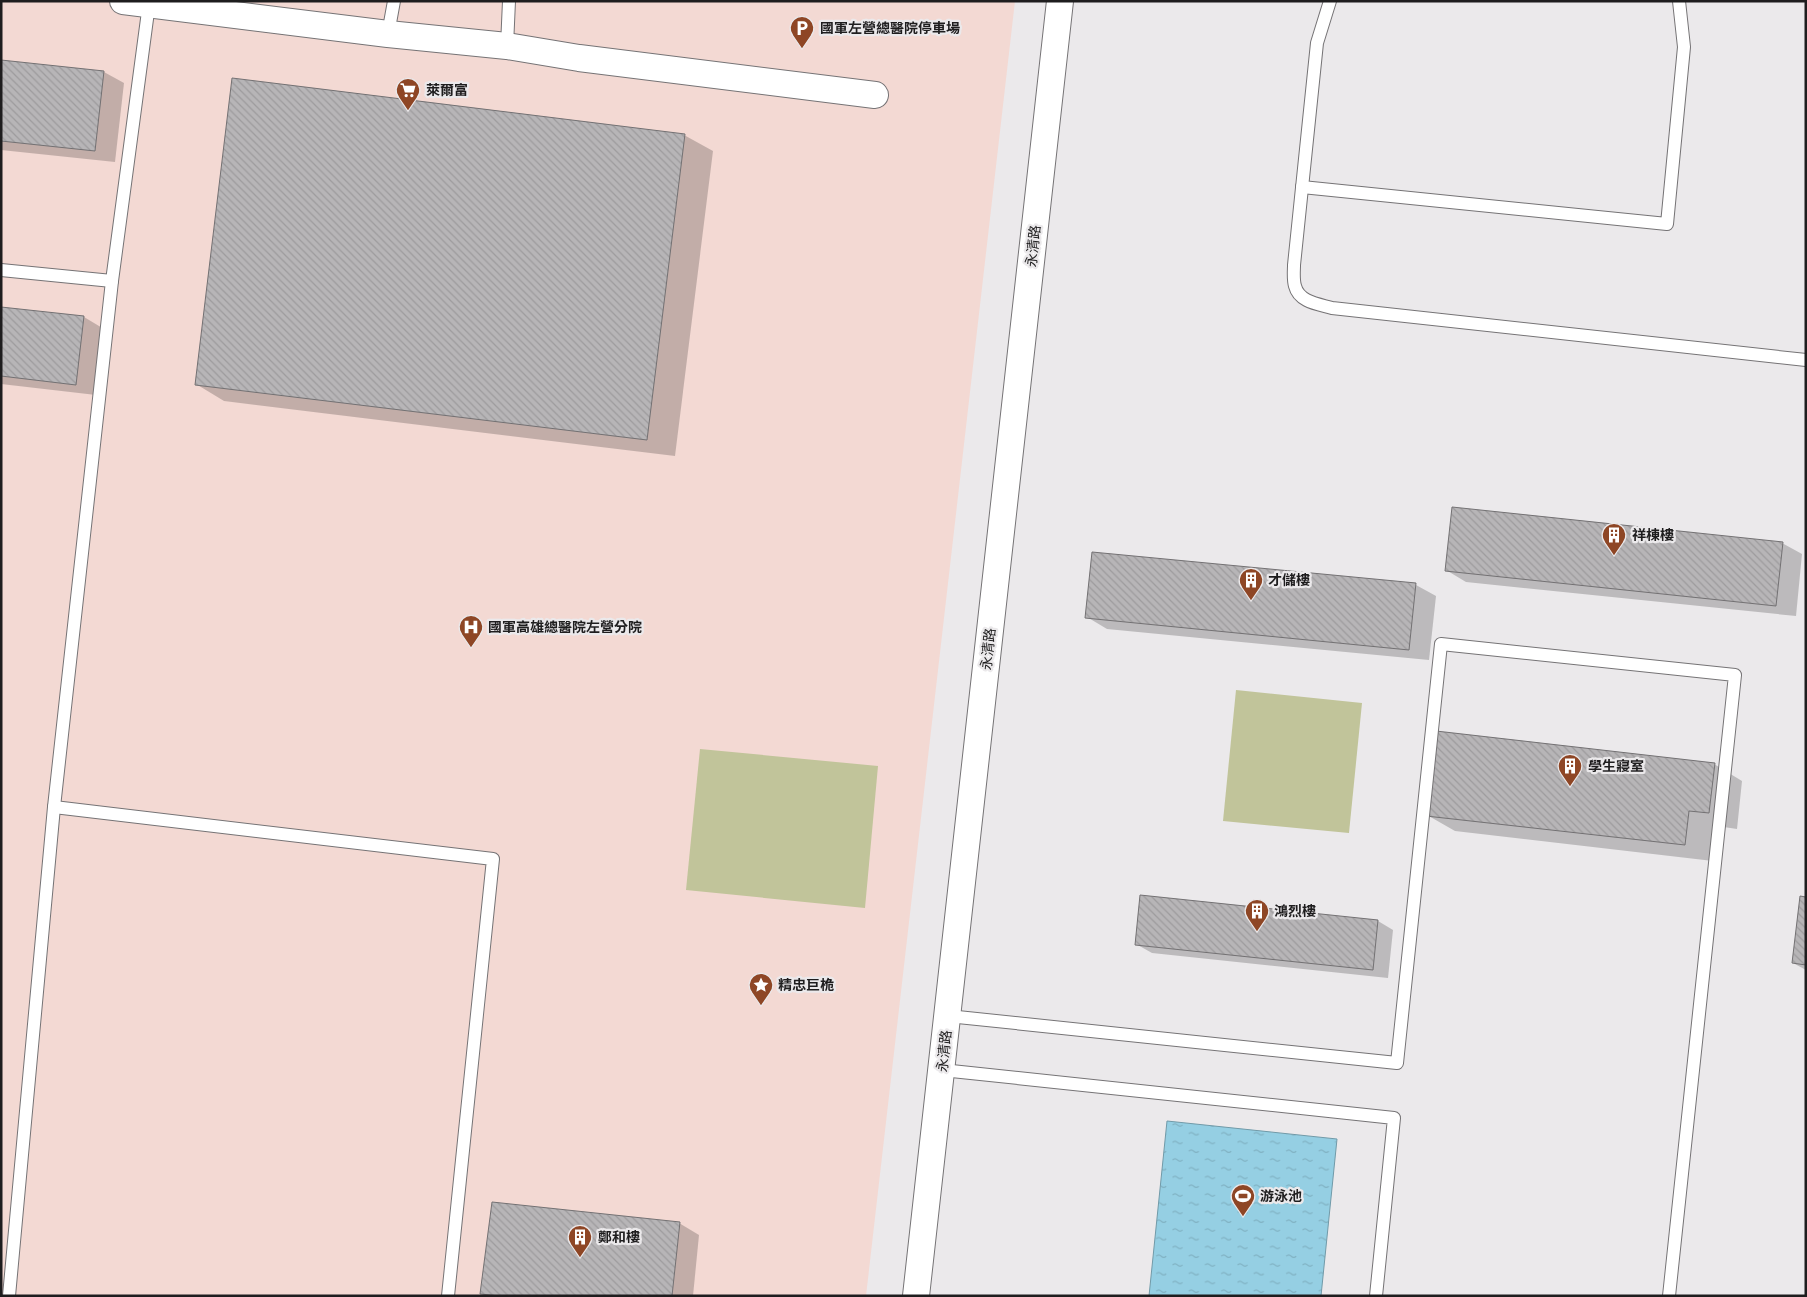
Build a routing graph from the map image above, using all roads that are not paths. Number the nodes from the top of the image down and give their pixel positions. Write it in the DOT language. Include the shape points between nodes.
graph roads {
  1 [pos="123,1"];
  2 [pos="394,1"];
  3 [pos="510,1"];
  4 [pos="1060,1"];
  5 [pos="1330,1"];
  6 [pos="1680,1"];
  7 [pos="149,4"];
  8 [pos="388,34"];
  9 [pos="507,46"];
  10 [pos="876,95"];
  11 [pos="1302,187"];
  12 [pos="1,270"];
  13 [pos="112,281"];
  14 [pos="1806,360"];
  15 [pos="54,807"];
  16 [pos="948,1016"];
  17 [pos="942,1070"];
  18 [pos="9,1296"];
  19 [pos="448,1296"];
  20 [pos="916,1296"];
  21 [pos="1376,1296"];
  22 [pos="1669,1296"];
  1 -- 7 [label="street"];
  2 -- 8 [label="lane"];
  3 -- 9 [label="lane"];
  4 -- 16 [label="street, 永清路"];
  5 -- 11 [label="lane" via="1316,43"];
  6 -- 11 [label="lane" via="1684,47 1667,224"];
  7 -- 8 [label="street"];
  7 -- 13 [label="lane"];
  8 -- 9 [label="street"];
  9 -- 10 [label="street"];
  11 -- 14 [label="lane" via="1295,286 1309,301 1332,308"];
  12 -- 13 [label="lane"];
  13 -- 15 [label="lane"];
  15 -- 18 [label="lane"];
  15 -- 19 [label="lane" via="493,859"];
  16 -- 17 [label="street, 永清路"];
  16 -- 22 [label="lane" via="1398,1063 1442,644 1735,675"];
  17 -- 20 [label="street, 永清路"];
  17 -- 21 [label="lane" via="1394,1118"];
}
